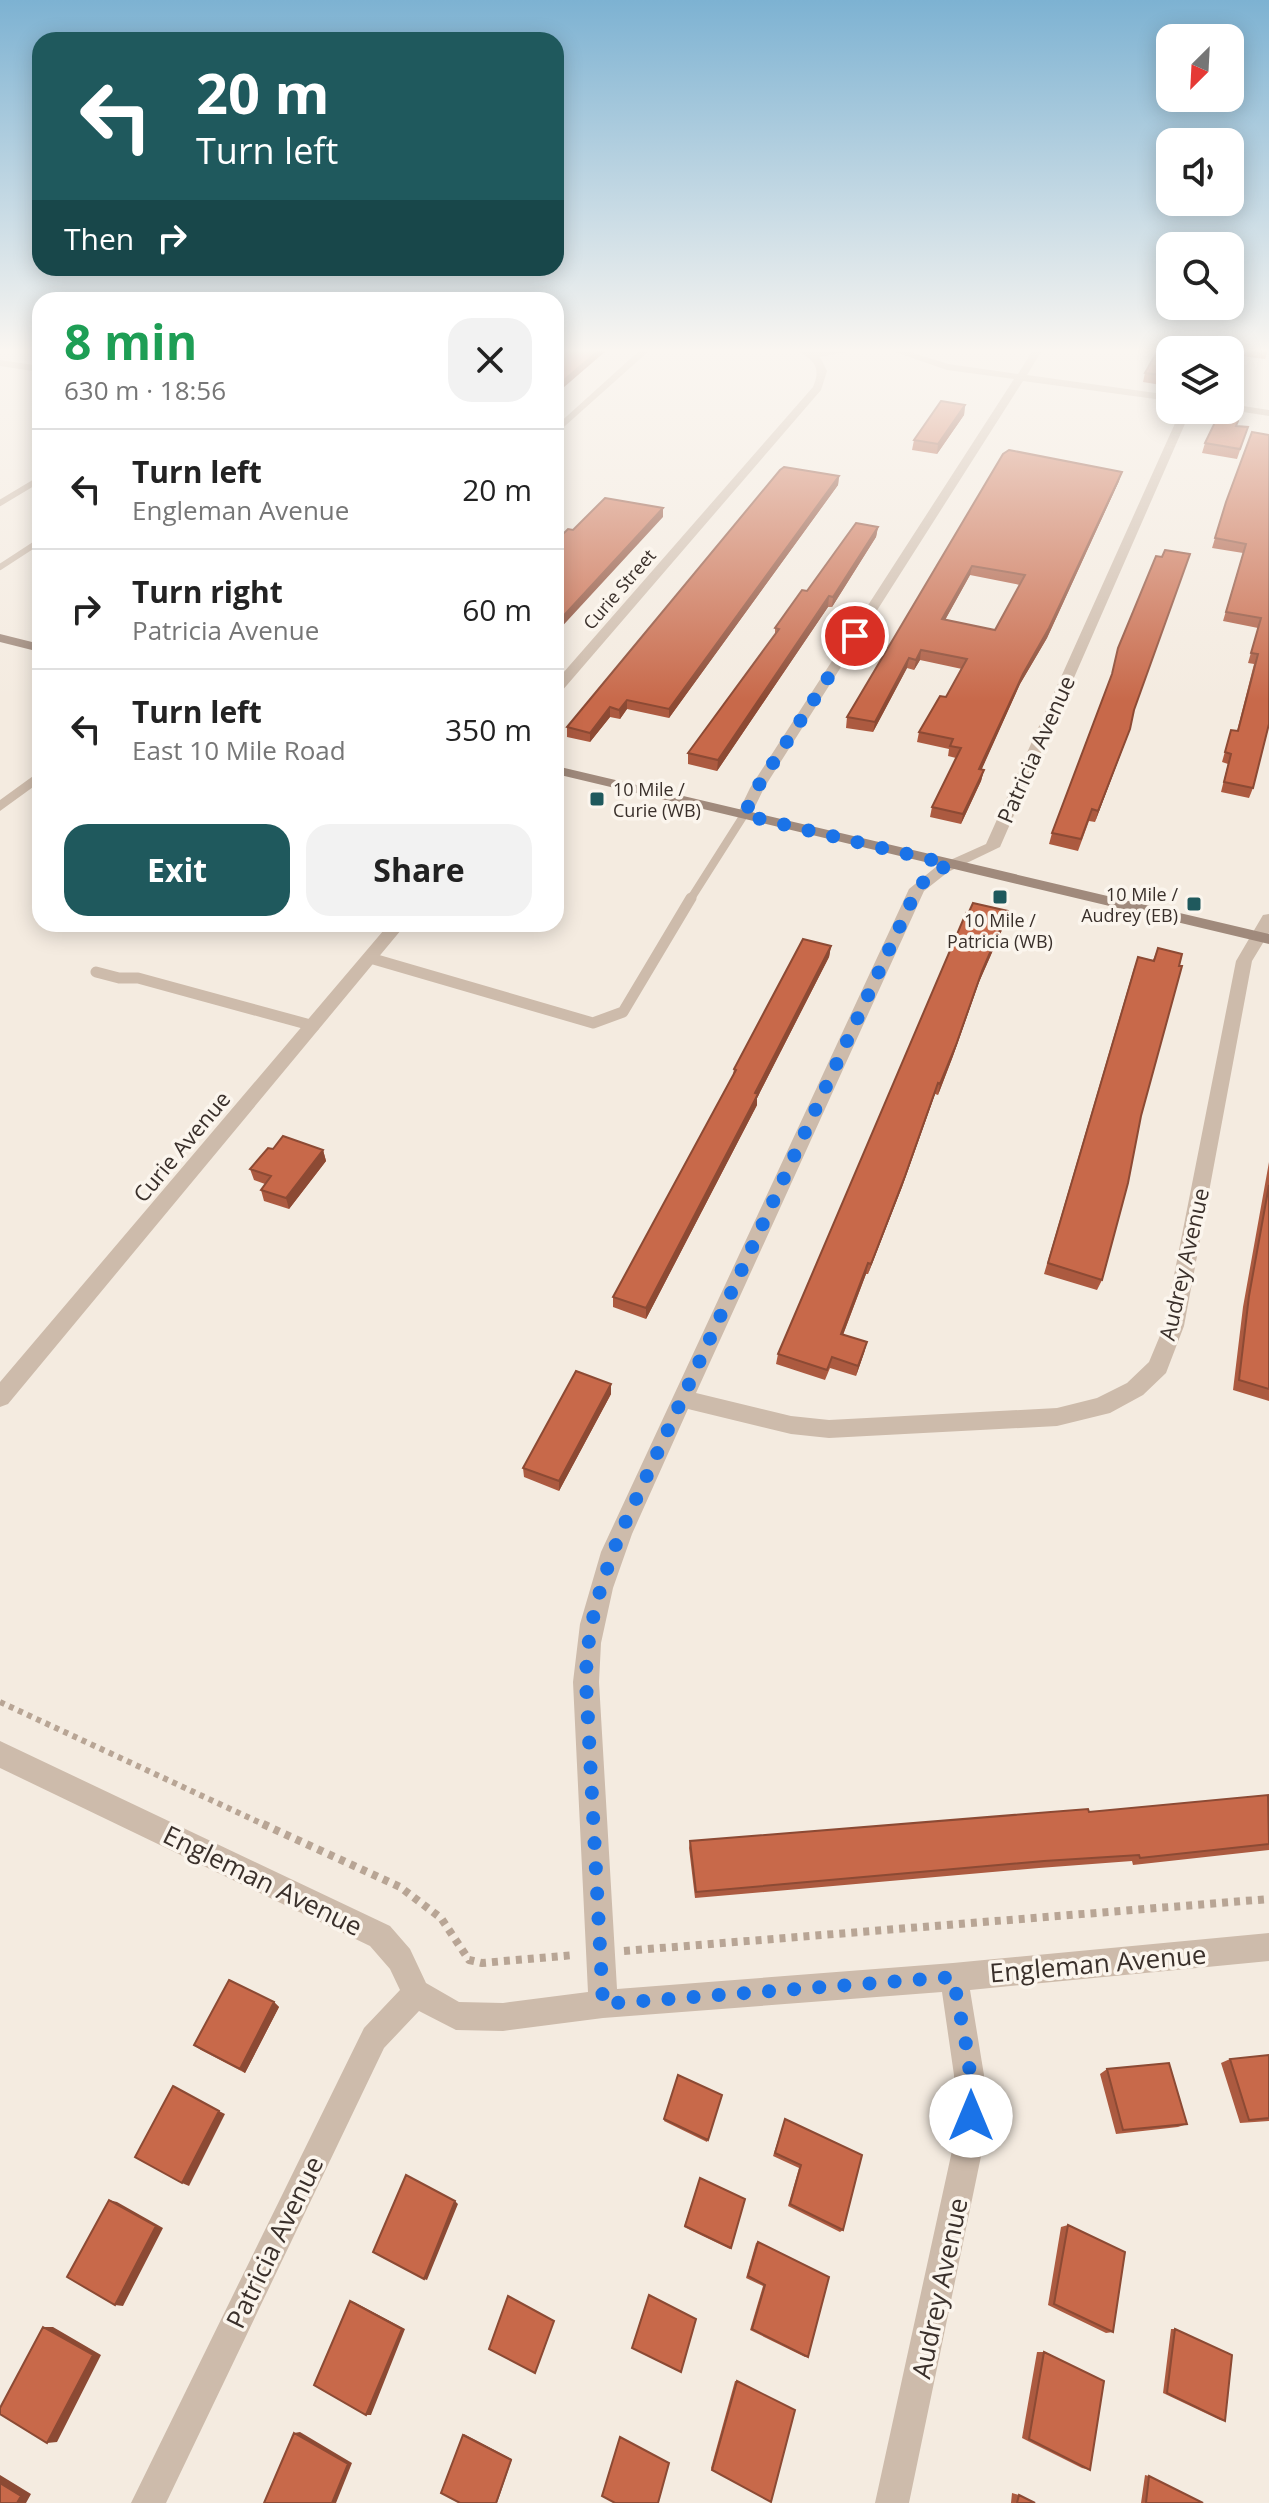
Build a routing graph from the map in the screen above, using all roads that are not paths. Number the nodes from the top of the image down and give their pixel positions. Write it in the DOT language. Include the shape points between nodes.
graph roads {
  1 [pos="749,467"];
  2 [pos="963,467"];
  3 [pos="1161,467"];
  4 [pos="32,484"];
  5 [pos="27,487"];
  6 [pos="32,488"];
  7 [pos="0,503"];
  8 [pos="32,546"];
  9 [pos="0,567"];
  10 [pos="0,638"];
  11 [pos="32,645"];
  12 [pos="564,680"];
  13 [pos="564,772"];
  14 [pos="32,781"];
  15 [pos="0,807"];
  16 [pos="744,815"];
  17 [pos="949,864"];
  18 [pos="391,932"];
  19 [pos="1265,932"];
  20 [pos="370,958"];
  21 [pos="96,972"];
  22 [pos="314,1026"];
  23 [pos="0,1398"];
  24 [pos="683,1399"];
  25 [pos="0,1754"];
  26 [pos="1269,1947"];
  27 [pos="953,1977"];
  28 [pos="416,1993"];
  29 [pos="603,2004"];
  30 [pos="148,2503"];
  31 [pos="892,2503"];
  1 -- 12 [label="street, Curie Street"];
  2 -- 16 [label="street"];
  3 -- 17 [label="street, Patricia Avenue" via="992,847"];
  4 -- 5 [label="lane"];
  5 -- 6 [label="lane"];
  5 -- 7 [label="lane"];
  8 -- 9 [label="lane"];
  10 -- 11 [label="main road"];
  13 -- 16 [label="main road"];
  14 -- 15 [label="street"];
  16 -- 17 [label="main road"];
  16 -- 20 [label="lane" via="623,1012 593,1023"];
  17 -- 19 [label="main road"];
  17 -- 24 [label="street, Patricia Avenue" via="917,889"];
  18 -- 20 [label="street, Curie Avenue"];
  19 -- 24 [label="street, Audrey Avenue" via="1244,961 1174,1326 1158,1367 1135,1389 1102,1406 1057,1417 829,1429"];
  20 -- 22 [label="street, Curie Avenue"];
  21 -- 22 [label="lane" via="138,978"];
  22 -- 23 [label="street, Curie Avenue"];
  24 -- 29 [label="street, Patricia Avenue" via="598,1591 586,1654"];
  25 -- 28 [label="street, Engleman Avenue" via="380,1936 400,1959"];
  26 -- 27 [label="street, Engleman Avenue"];
  27 -- 29 [label="street, Engleman Avenue"];
  27 -- 31 [label="street, Audrey Avenue" via="971,2072 970,2137"];
  28 -- 29 [label="street, Engleman Avenue" via="456,2016 503,2017"];
  28 -- 30 [label="street, Patricia Avenue" via="374,2038"];
}
